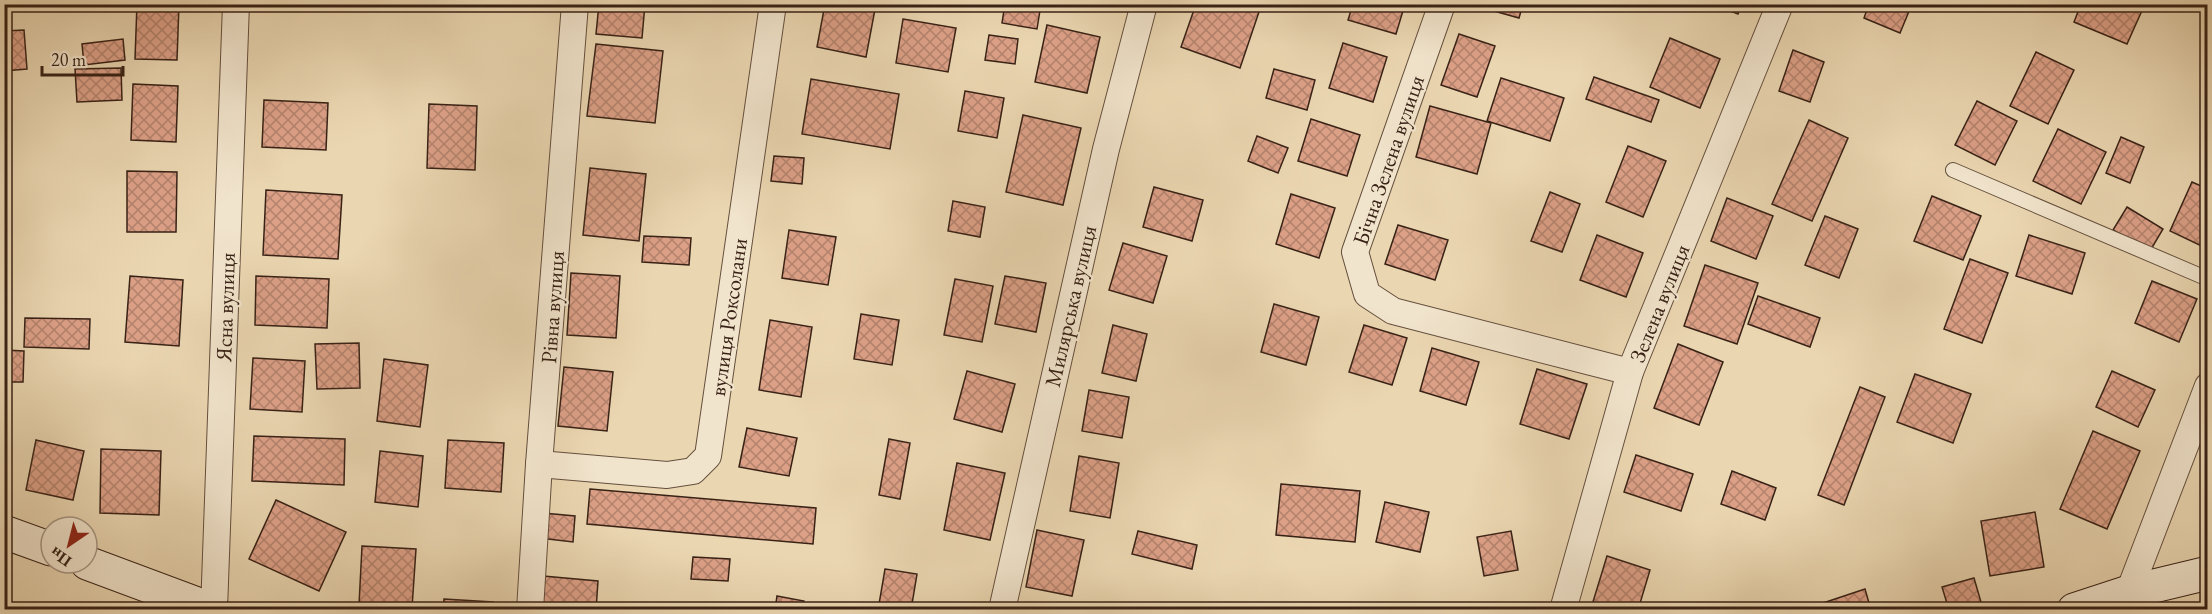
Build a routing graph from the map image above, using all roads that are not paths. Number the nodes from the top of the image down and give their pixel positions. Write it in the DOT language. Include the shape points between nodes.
graph roads {
  1 [pos="236,4"];
  2 [pos="575,4"];
  3 [pos="773,4"];
  4 [pos="1143,4"];
  5 [pos="1442,4"];
  6 [pos="1780,4"];
  7 [pos="1953,170"];
  8 [pos="2208,279"];
  9 [pos="1630,372"];
  10 [pos="2208,386"];
  11 [pos="539,464"];
  12 [pos="4,532"];
  13 [pos="39,545"];
  14 [pos="99,567"];
  15 [pos="2208,573"];
  16 [pos="2129,592"];
  17 [pos="214,609"];
  18 [pos="530,609"];
  19 [pos="1002,609"];
  20 [pos="1563,609"];
  21 [pos="2074,609"];
  1 -- 17 [label="street, Ясна вулиця"];
  2 -- 11 [label="street, Рівна вулиця"];
  3 -- 11 [label="street, вулиця Роксолани" via="708,456 693,471 667,475"];
  4 -- 19 [label="street, Милярська вулиця" via="1106,149"];
  5 -- 9 [label="street, Бічна Зелена вулиця" via="1355,252 1367,294 1393,311"];
  6 -- 9 [label="street, Зелена вулиця"];
  7 -- 8 [label="lane"];
  9 -- 20 [label="street, Зелена вулиця"];
  10 -- 16 [label="street"];
  11 -- 18 [label="street, Рівна вулиця"];
  12 -- 13 [label="street"];
  14 -- 17 [label="street"];
  15 -- 16 [label="street"];
  16 -- 21 [label="street"];
}
